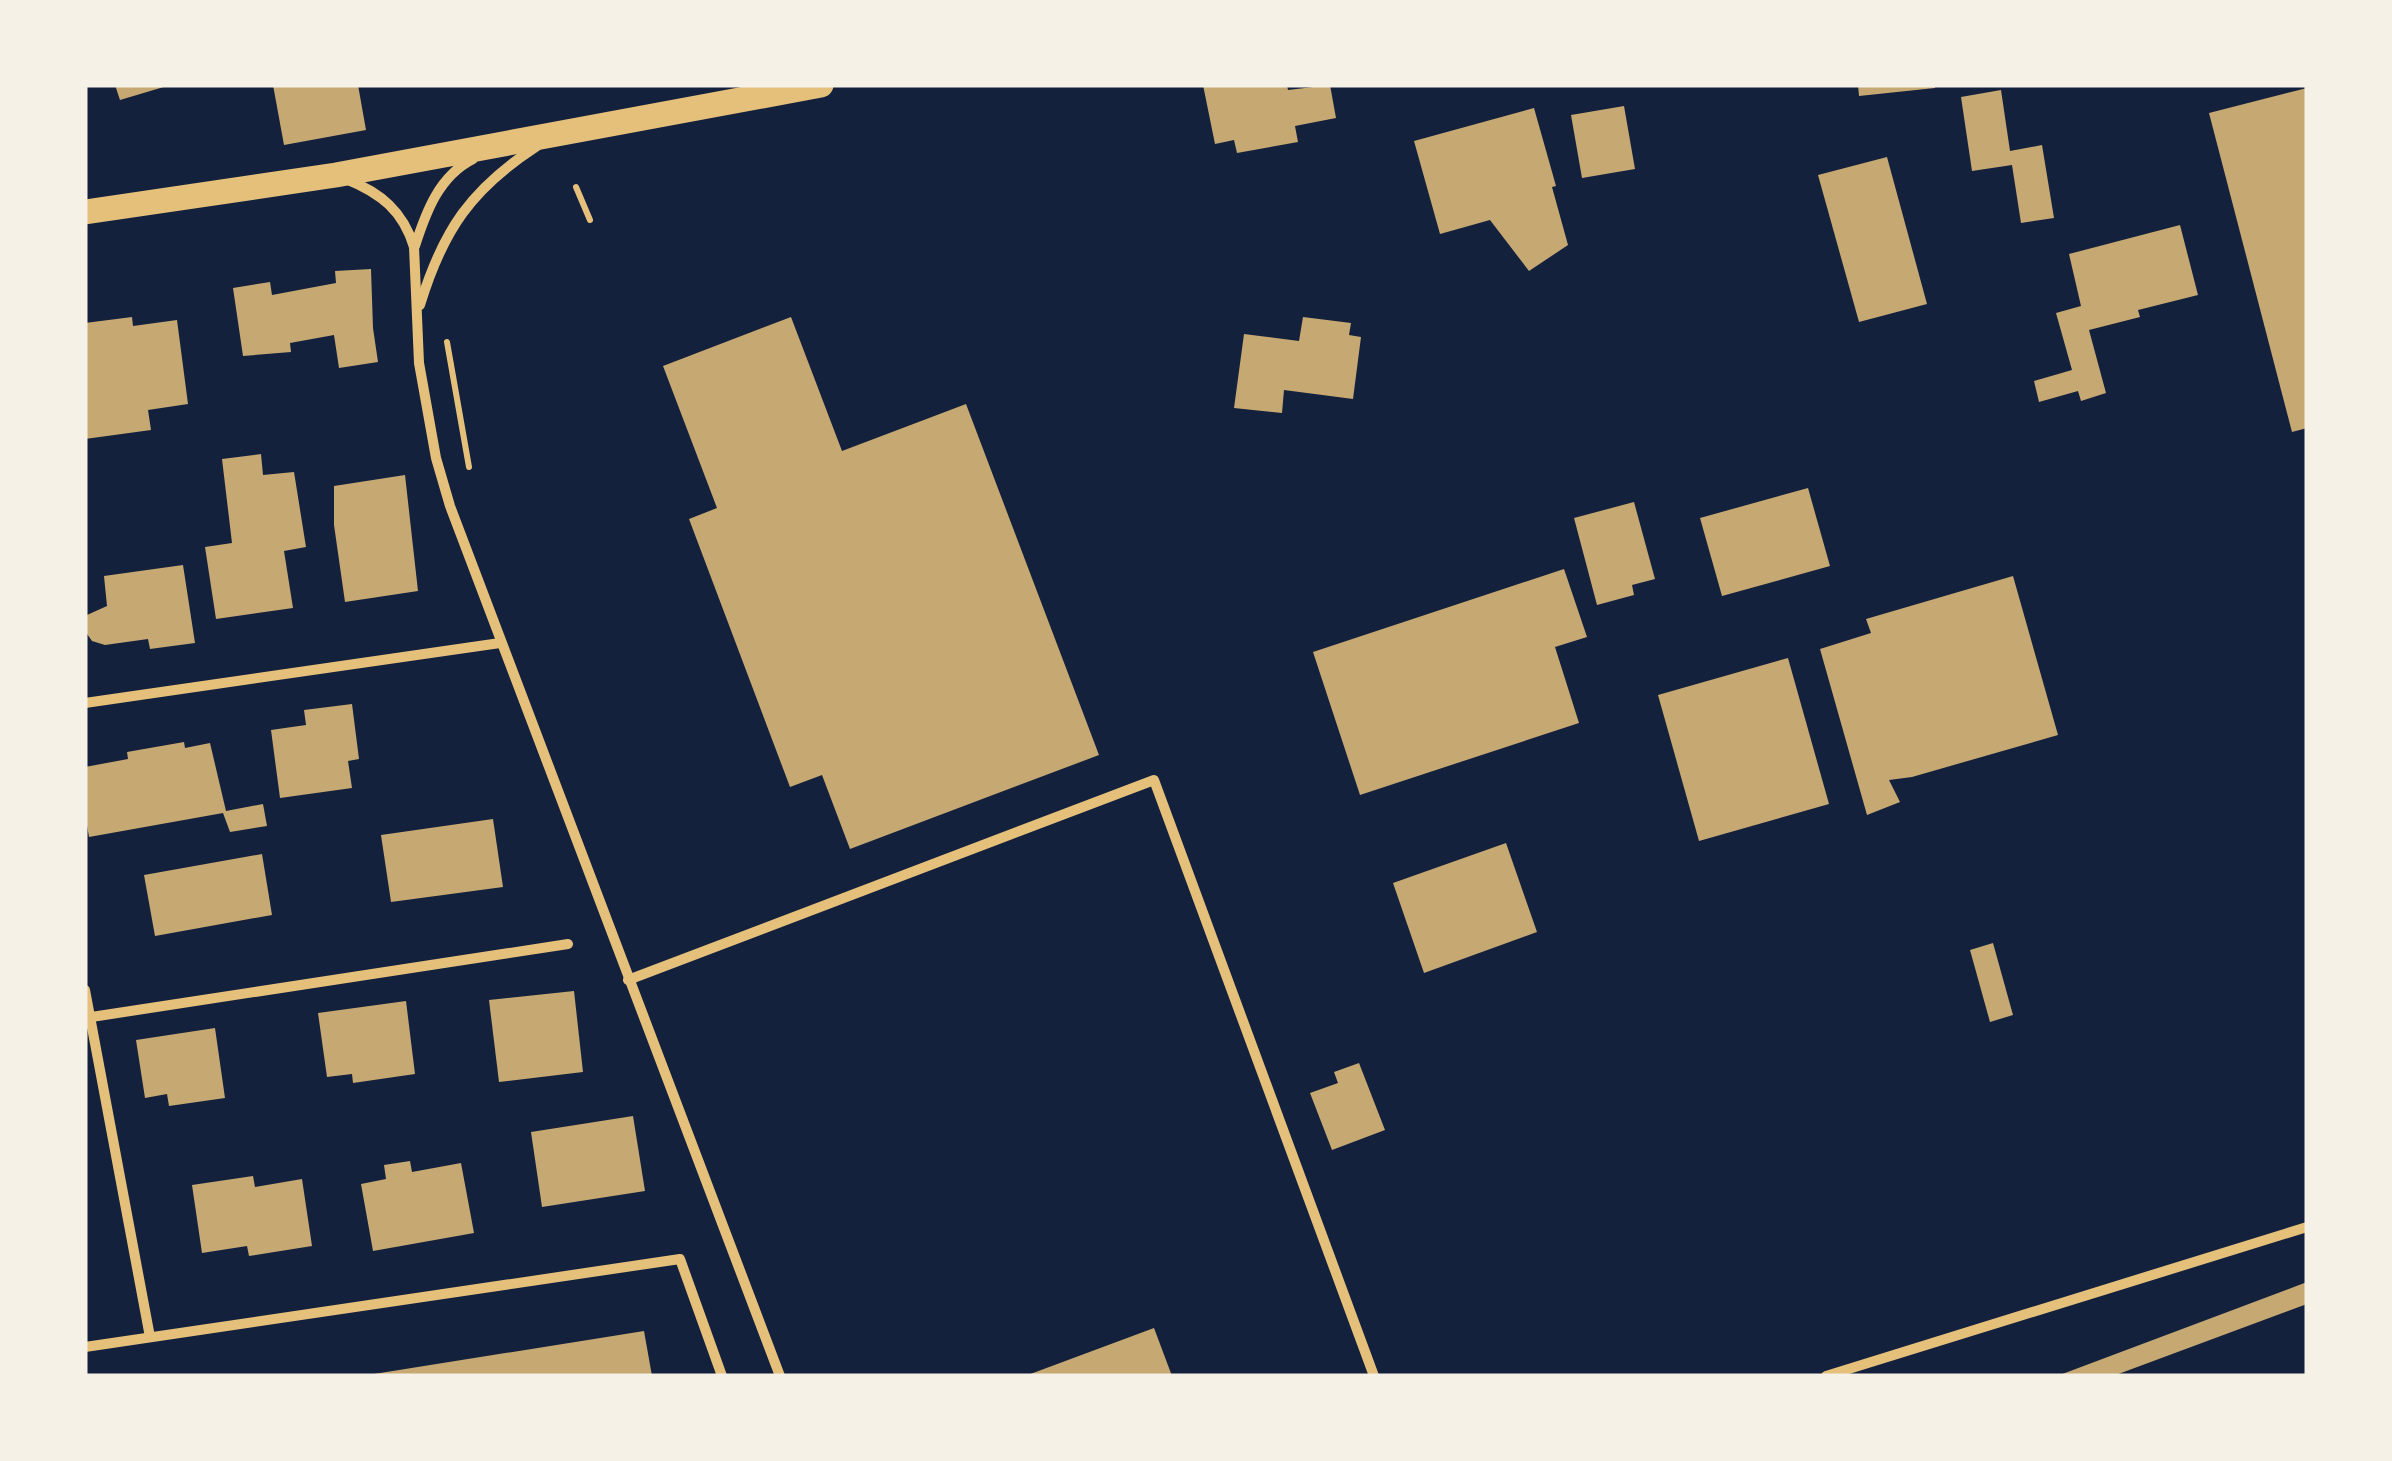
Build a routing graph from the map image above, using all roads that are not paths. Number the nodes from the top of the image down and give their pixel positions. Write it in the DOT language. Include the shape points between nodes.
graph roads {
  1 [pos="821,85"];
  2 [pos="554,134"];
  3 [pos="501,144"];
  4 [pos="336,176"];
  5 [pos="85,212"];
  6 [pos="414,247"];
  7 [pos="418,310"];
  8 [pos="500,643"];
  9 [pos="85,703"];
  10 [pos="568,944"];
  11 [pos="628,980"];
  12 [pos="85,990"];
  13 [pos="88,1017"];
  14 [pos="2307,1227"];
  15 [pos="150,1337"];
  16 [pos="85,1348"];
  17 [pos="722,1376"];
  18 [pos="780,1376"];
  19 [pos="1374,1376"];
  20 [pos="1826,1376"];
  1 -- 2 [label="main road"];
  2 -- 3 [label="main road"];
  2 -- 7 [label="street" via="488,184 457,218"];
  3 -- 4 [label="main road"];
  3 -- 6 [label="street" via="450,175"];
  4 -- 5 [label="main road"];
  4 -- 6 [label="street" via="387,201"];
  6 -- 7 [label="street"];
  7 -- 8 [label="street" via="436,458"];
  8 -- 9 [label="street"];
  8 -- 11 [label="street"];
  10 -- 13 [label="street"];
  11 -- 18 [label="street"];
  11 -- 19 [label="street" via="1154,780"];
  12 -- 13 [label="street"];
  13 -- 15 [label="street"];
  14 -- 20 [label="street"];
  15 -- 16 [label="street"];
  15 -- 17 [label="street" via="680,1259"];
}
